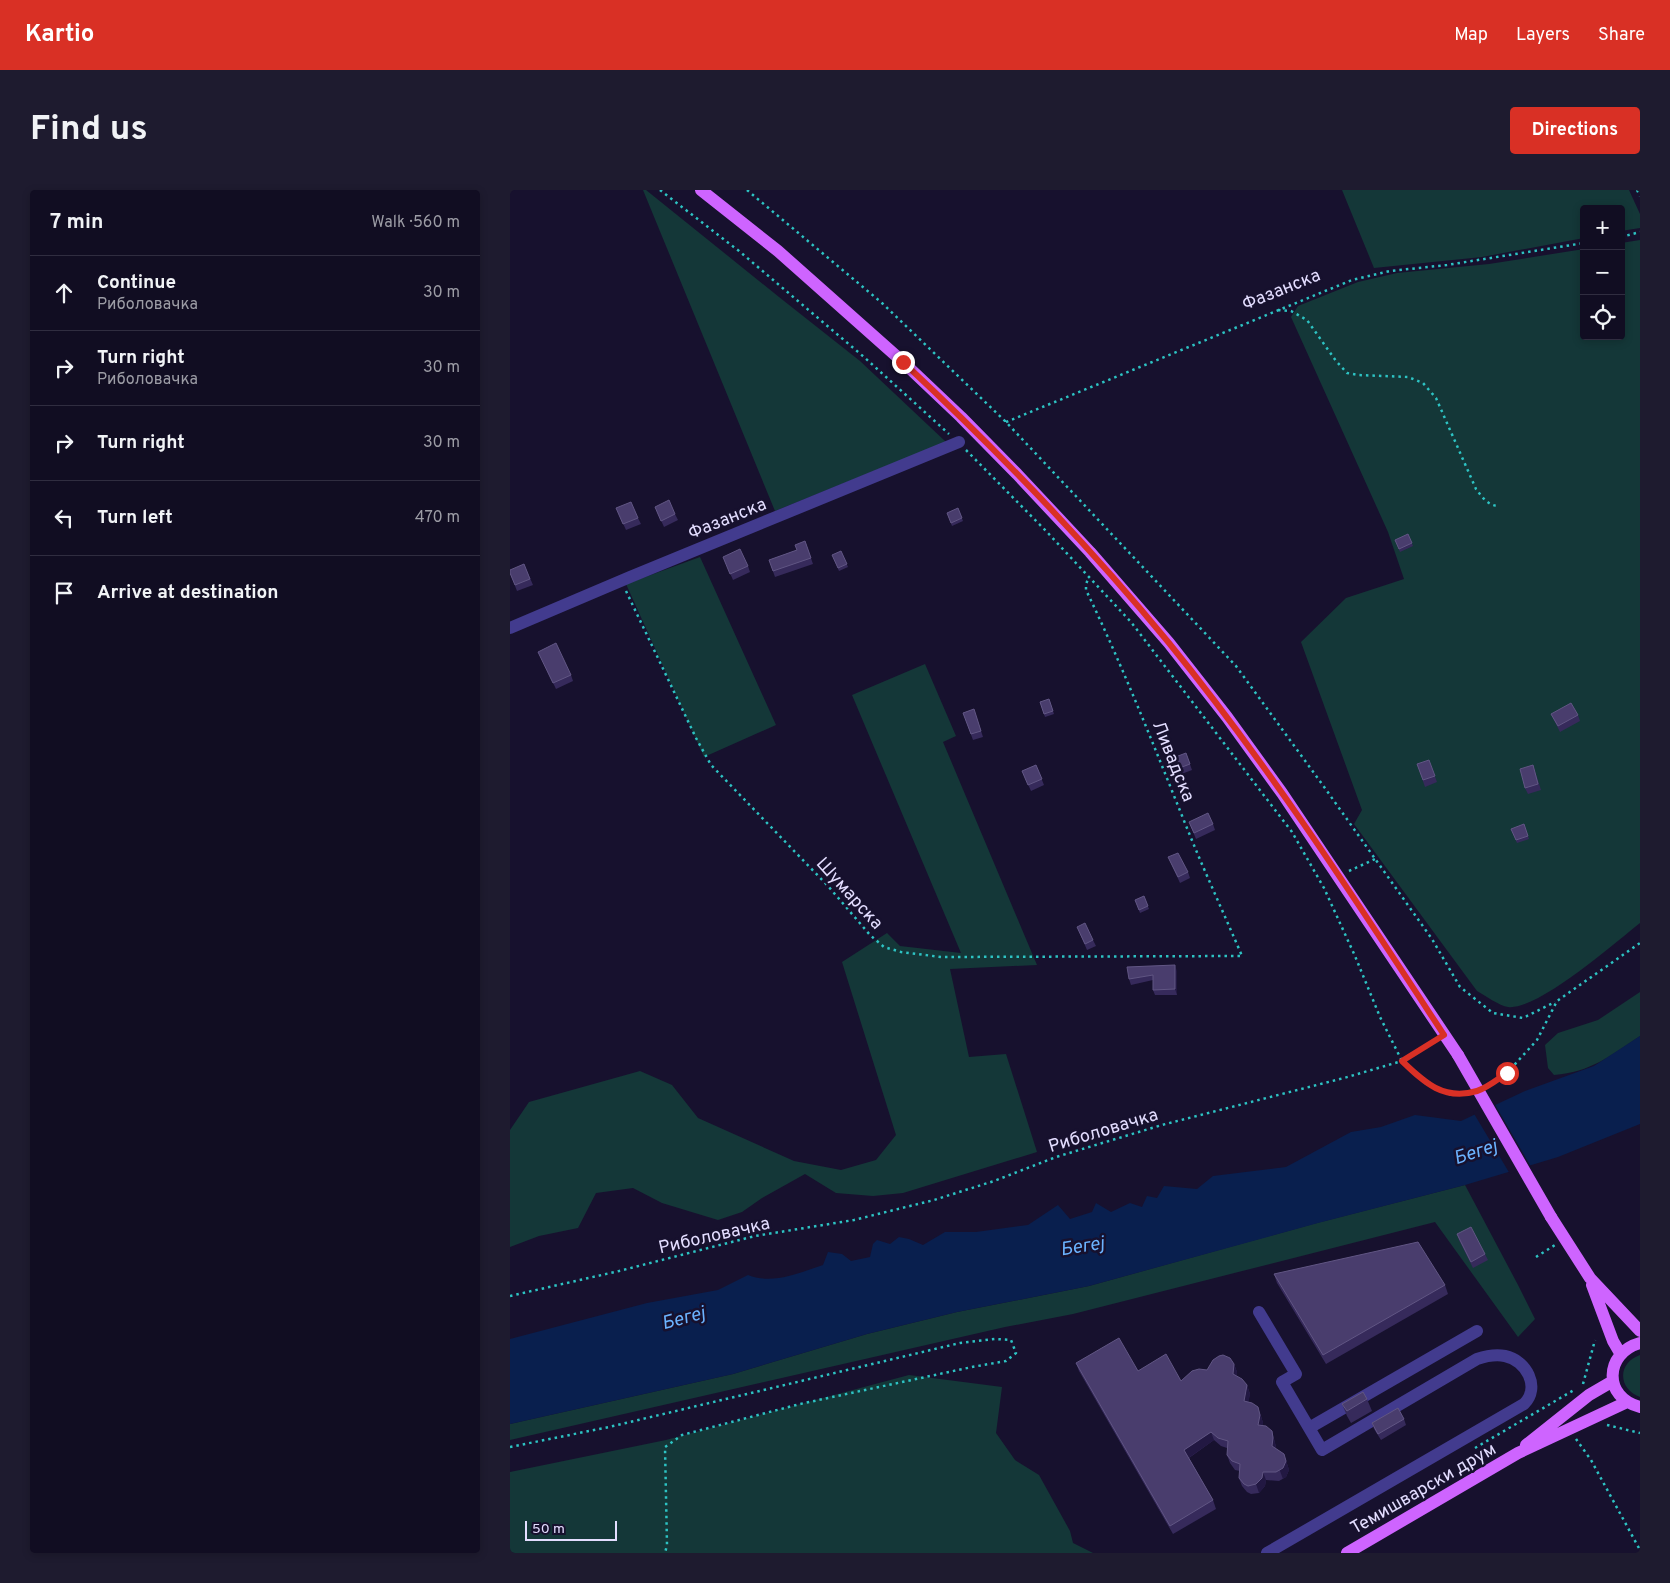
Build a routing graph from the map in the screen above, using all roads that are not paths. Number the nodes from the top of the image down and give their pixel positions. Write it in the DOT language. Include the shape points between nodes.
graph roads {
  1 [pos="701,190"];
  2 [pos="959,442"];
  3 [pos="510,628"];
  4 [pos="1590,1278"];
  5 [pos="1260,1312"];
  6 [pos="1477,1331"];
  7 [pos="1640,1331"];
  8 [pos="1640,1343"];
  9 [pos="1620,1354"];
  10 [pos="1613,1381"];
  11 [pos="1627,1402"];
  12 [pos="1640,1407"];
  13 [pos="1309,1428"];
  14 [pos="1518,1453"];
  15 [pos="1267,1553"];
  16 [pos="1347,1553"];
  1 -- 4 [label="main road, bridge" via="778,251 961,417 1057,516 1169,643 1271,778 1458,1055"];
  2 -- 3 [label="street, Фазанска"];
  4 -- 7 [label="main road"];
  4 -- 9 [label="main road"];
  5 -- 13 [label="street" via="1296,1374 1282,1382"];
  6 -- 13 [label="street"];
  8 -- 9 [label="main road" via="1629,1346"];
  9 -- 10 [label="main road" via="1612,1371"];
  10 -- 11 [label="main road"];
  10 -- 14 [label="main road, Темишварски друм" via="1554,1422"];
  11 -- 12 [label="main road"];
  11 -- 14 [label="main road, Темишварски друм"];
  13 -- 15 [label="street" via="1322,1450 1487,1356 1512,1358 1525,1368 1530,1380 1531,1395 1524,1404"];
  14 -- 16 [label="main road, Темишварски друм"];
}
